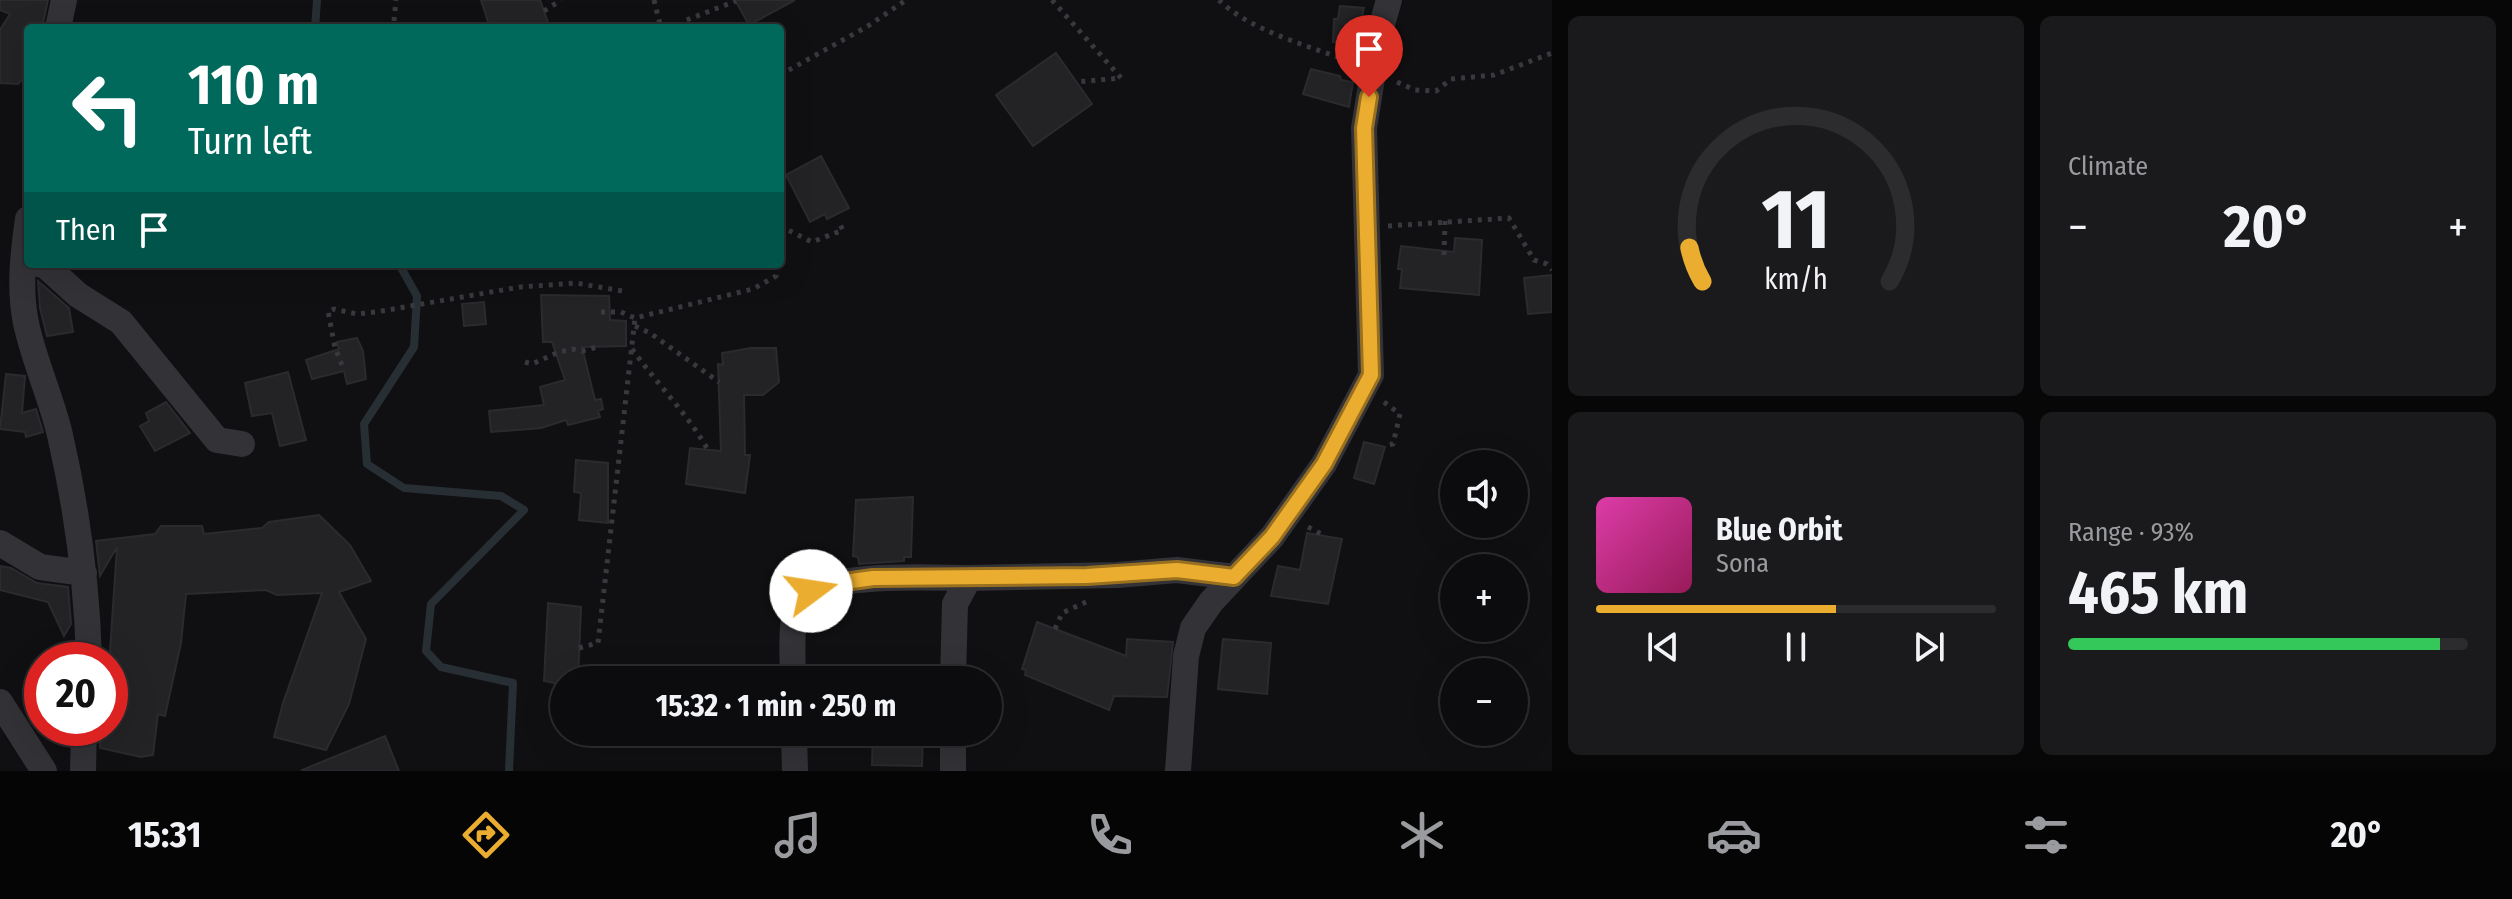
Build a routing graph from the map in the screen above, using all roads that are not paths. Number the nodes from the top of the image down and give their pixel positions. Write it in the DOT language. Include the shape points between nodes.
graph roads {
  1 [pos="64,0"];
  2 [pos="1389,0"];
  3 [pos="59,24"];
  4 [pos="23,261"];
  5 [pos="48,268"];
  6 [pos="242,444"];
  7 [pos="0,543"];
  8 [pos="84,573"];
  9 [pos="1234,577"];
  10 [pos="969,578"];
  11 [pos="89,642"];
  12 [pos="793,666"];
  13 [pos="953,666"];
  14 [pos="0,702"];
  15 [pos="84,746"];
  16 [pos="794,746"];
  17 [pos="953,746"];
  18 [pos="44,771"];
  19 [pos="83,771"];
  20 [pos="795,771"];
  21 [pos="953,771"];
  22 [pos="1178,771"];
  1 -- 3 [label="street"];
  2 -- 9 [label="street" via="1364,128 1371,375 1324,464 1272,537"];
  4 -- 8 [label="street" via="26,324 59,433"];
  5 -- 6 [label="street" via="121,322 217,440"];
  7 -- 8 [label="street" via="40,567"];
  8 -- 11 [label="street"];
  9 -- 10 [label="street" via="1177,570"];
  9 -- 22 [label="street" via="1193,628 1186,656"];
  10 -- 12 [label="street" via="873,578 811,591 799,600"];
  10 -- 13 [label="street" via="955,604"];
  14 -- 18 [label="street"];
  15 -- 19 [label="street"];
  16 -- 20 [label="street"];
  17 -- 21 [label="street"];
}
